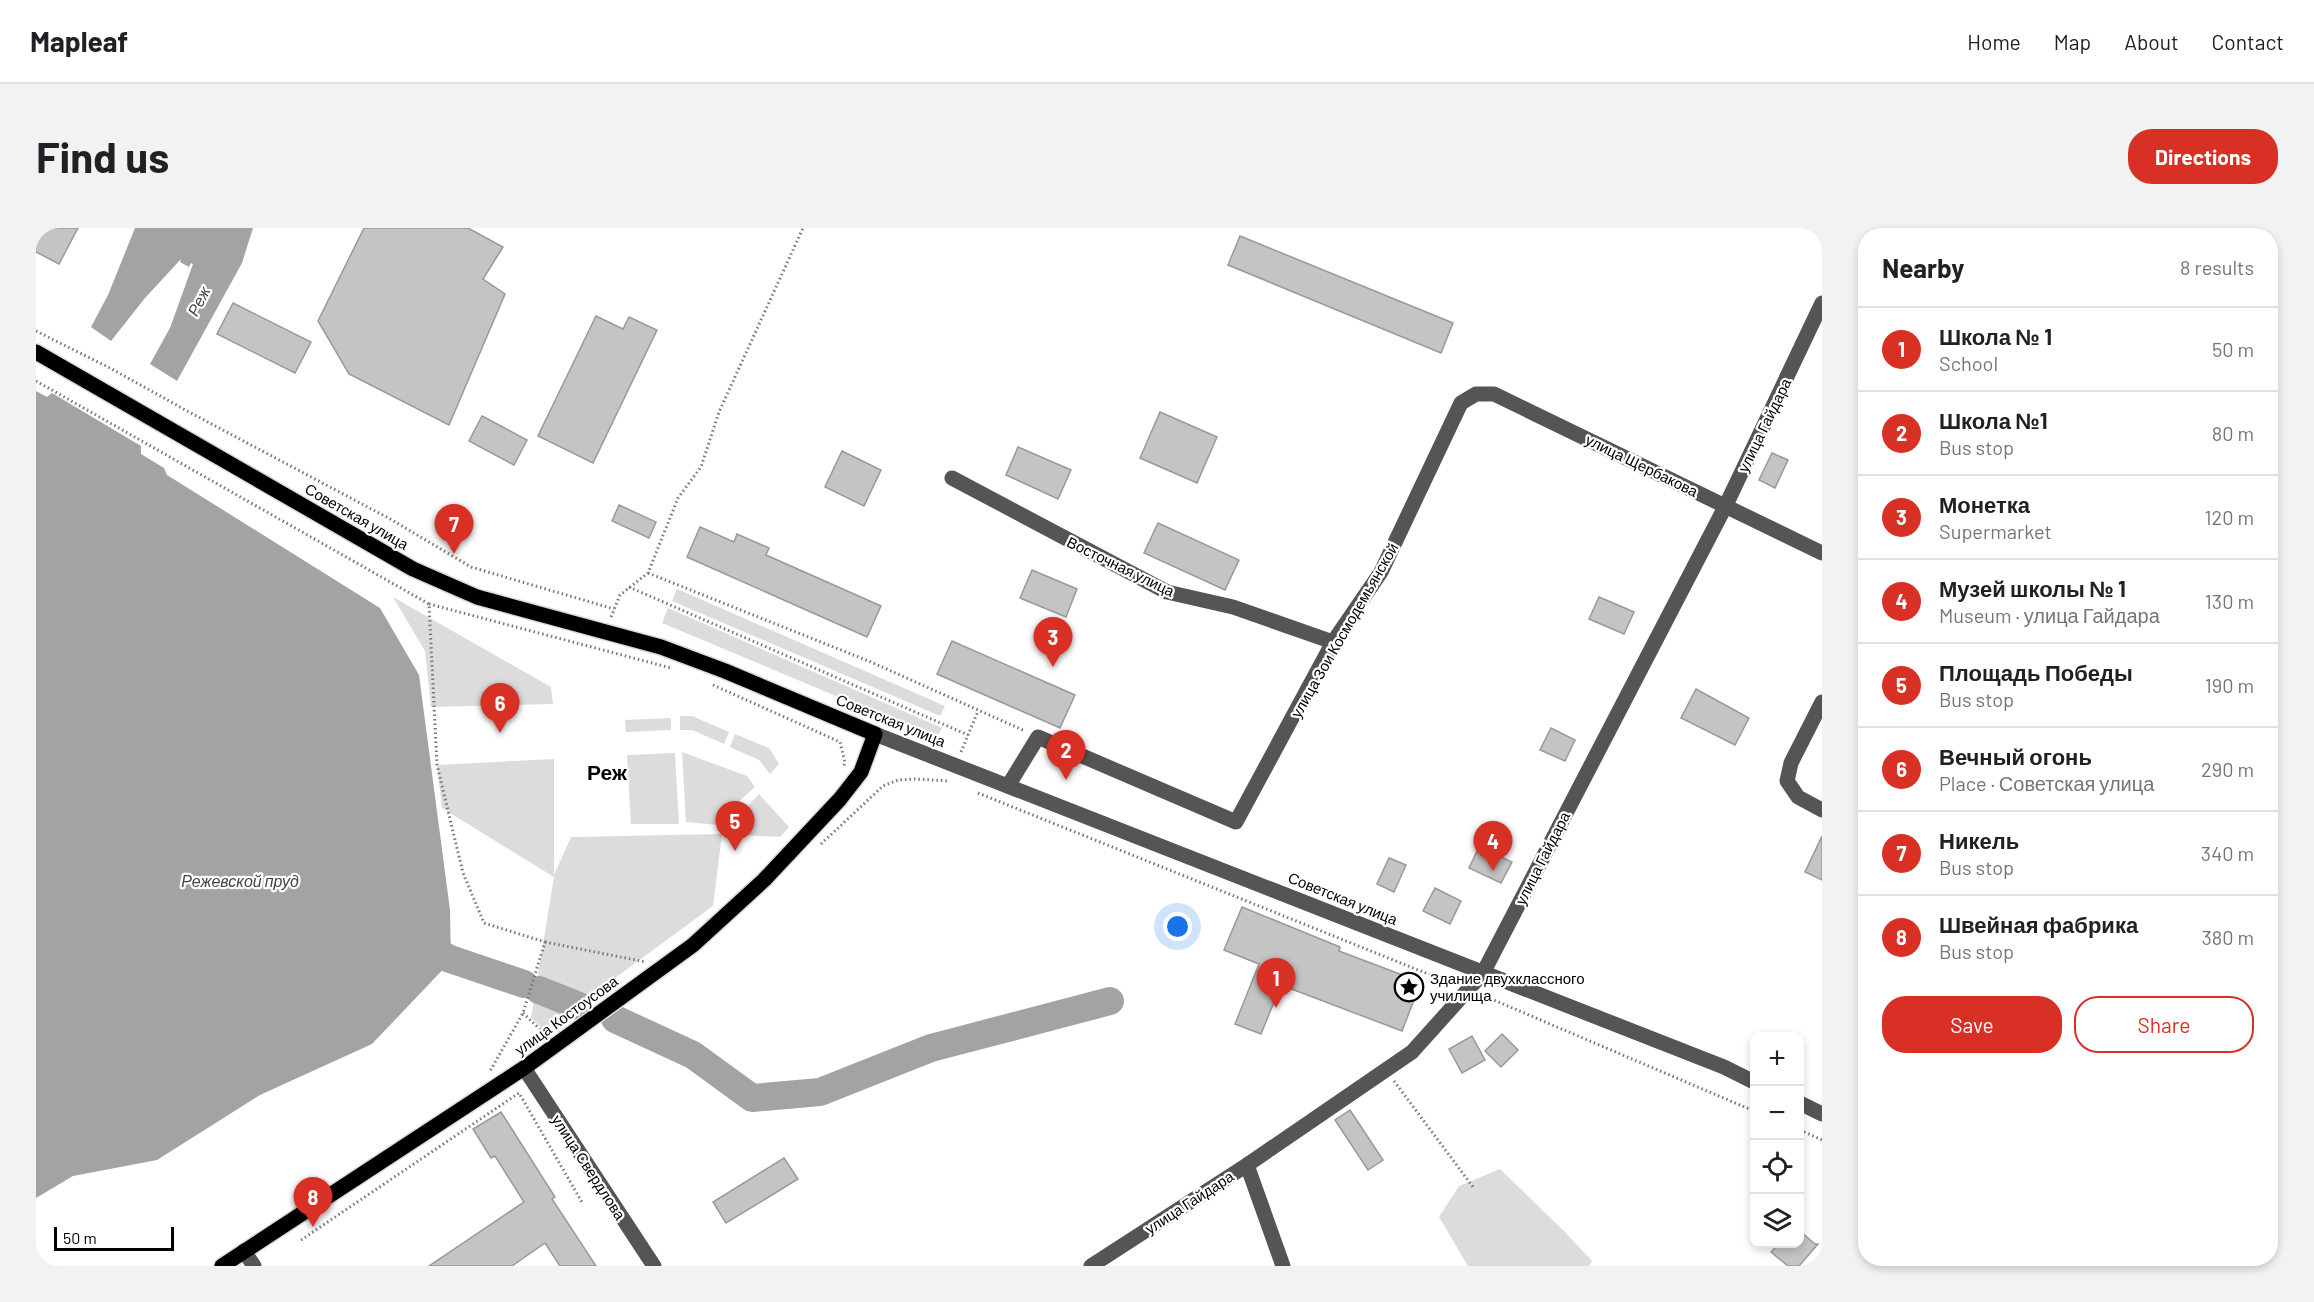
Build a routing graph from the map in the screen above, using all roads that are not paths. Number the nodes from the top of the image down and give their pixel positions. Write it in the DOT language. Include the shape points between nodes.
graph roads {
  1 [pos="1822,303"];
  2 [pos="36,352"];
  3 [pos="1461,403"];
  4 [pos="952,478"];
  5 [pos="1726,505"];
  6 [pos="1822,553"];
  7 [pos="1334,642"];
  8 [pos="1822,702"];
  9 [pos="875,734"];
  10 [pos="1008,786"];
  11 [pos="1822,810"];
  12 [pos="1483,973"];
  13 [pos="524,1068"];
  14 [pos="1750,1080"];
  15 [pos="1804,1105"];
  16 [pos="1822,1114"];
  17 [pos="1247,1165"];
  18 [pos="244,1251"];
  19 [pos="222,1266"];
  20 [pos="254,1266"];
  21 [pos="654,1266"];
  22 [pos="1091,1266"];
  23 [pos="1283,1266"];
  1 -- 5 [label="street, улица Гайдара"];
  2 -- 9 [label="main road, Советская улица" via="413,569 477,597 661,647"];
  3 -- 5 [label="street, улица Щербакова" via="1476,394 1494,394"];
  3 -- 7 [label="street, улица Зои Космодемьянской" via="1381,572"];
  4 -- 7 [label="street, Восточная улица" via="1167,592 1233,607"];
  5 -- 6 [label="street, улица Щербакова"];
  5 -- 12 [label="street, улица Гайдара"];
  7 -- 10 [label="street, улица Зои Космодемьянской" via="1236,822 1038,737"];
  8 -- 11 [label="street" via="1791,763 1787,781 1798,797"];
  9 -- 10 [label="street, Советская улица"];
  9 -- 13 [label="main road, улица Костоусова" via="861,772 764,880 693,945"];
  10 -- 12 [label="street, Советская улица"];
  12 -- 14 [label="street, Советская улица"];
  12 -- 17 [label="street, улица Гайдара" via="1412,1052"];
  13 -- 18 [label="main road, улица Костоусова"];
  13 -- 21 [label="street, улица Свердлова"];
  15 -- 16 [label="street"];
  17 -- 22 [label="street, улица Гайдара"];
  17 -- 23 [label="street"];
  18 -- 19 [label="main road, улица Костоусова"];
  18 -- 20 [label="street"];
}
